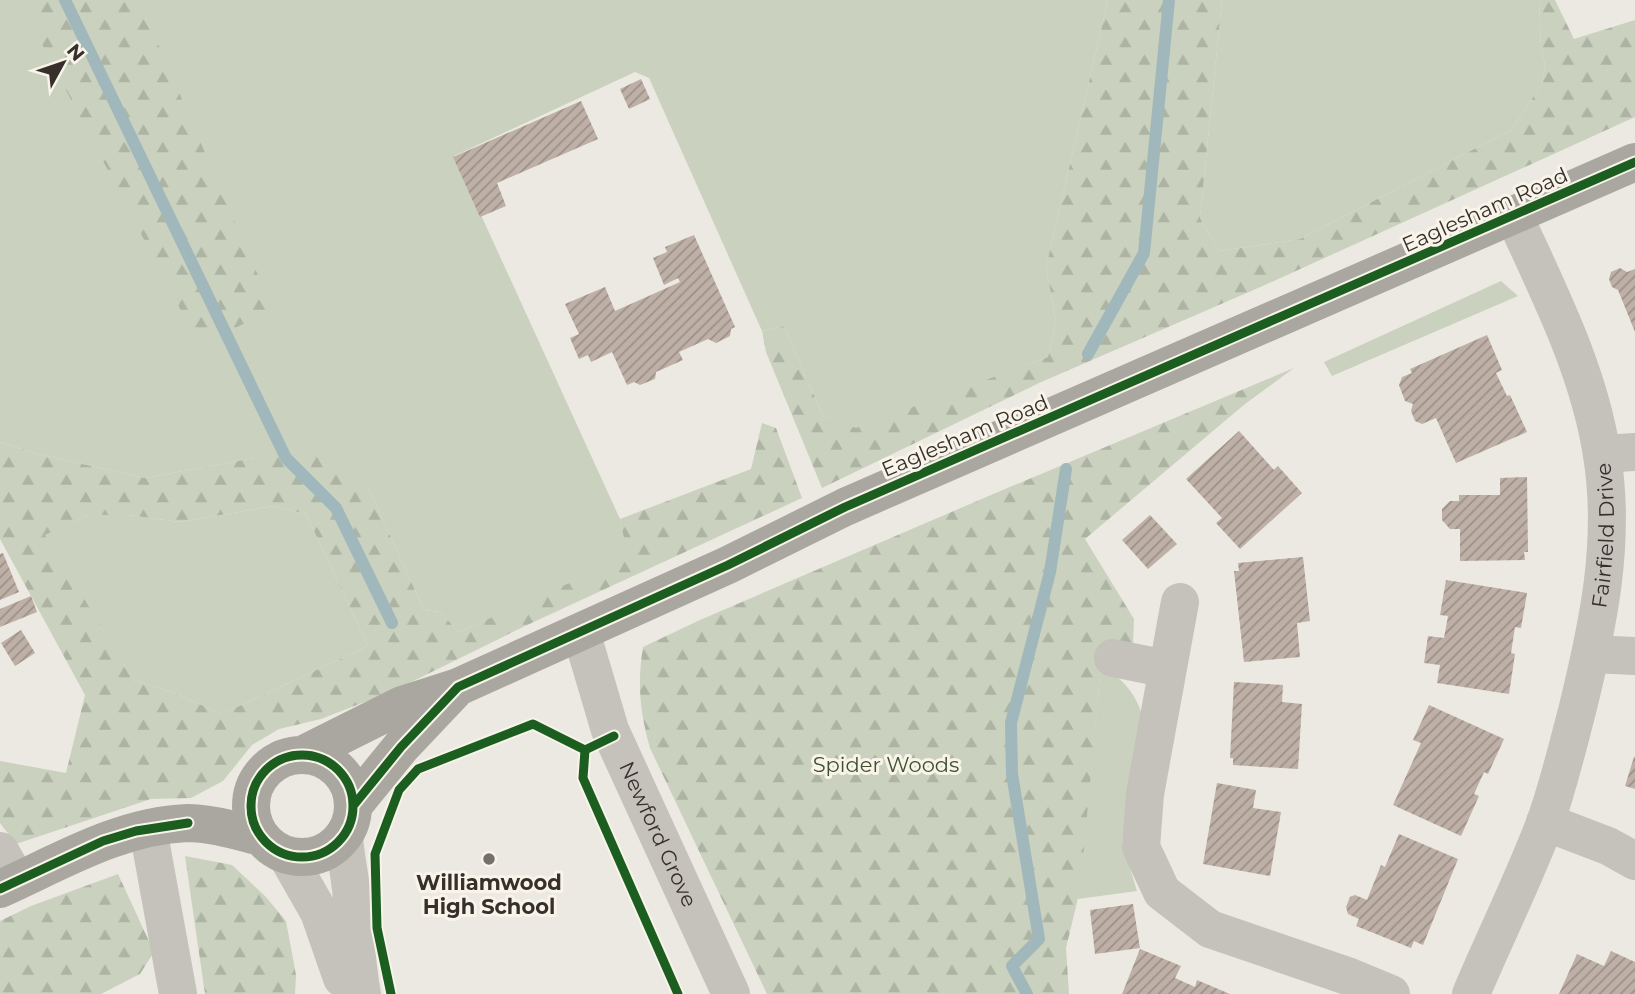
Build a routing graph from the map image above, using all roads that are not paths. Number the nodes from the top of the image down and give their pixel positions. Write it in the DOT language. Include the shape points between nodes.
graph roads {
  1 [pos="1635,162"];
  2 [pos="1514,216"];
  3 [pos="1619,453"];
  4 [pos="1180,602"];
  5 [pos="582,632"];
  6 [pos="1591,654"];
  7 [pos="1635,656"];
  8 [pos="1113,658"];
  9 [pos="1167,669"];
  10 [pos="457,687"];
  11 [pos="302,755"];
  12 [pos="253,790"];
  13 [pos="349,821"];
  14 [pos="1545,822"];
  15 [pos="188,823"];
  16 [pos="148,829"];
  17 [pos="274,847"];
  18 [pos="1635,861"];
  19 [pos="6,874"];
  20 [pos="178,994"];
  21 [pos="344,994"];
  22 [pos="362,994"];
  23 [pos="732,994"];
  24 [pos="1391,994"];
  25 [pos="1471,994"];
  1 -- 2 [label="main road, Eaglesham Road"];
  2 -- 3 [label="street, Fairfield Drive" via="1567,333 1587,390"];
  2 -- 5 [label="main road, Eaglesham Road" via="845,507"];
  3 -- 6 [label="street, Fairfield Drive" via="1603,596"];
  4 -- 9 [label="street"];
  5 -- 10 [label="main road, Eaglesham Road"];
  5 -- 23 [label="street, Newford Grove" via="610,730"];
  6 -- 7 [label="street"];
  6 -- 14 [label="street, Fairfield Drive"];
  8 -- 9 [label="street"];
  9 -- 24 [label="street" via="1145,794 1141,847 1162,892 1210,929"];
  10 -- 11 [label="main road, Eaglesham Road" via="402,705"];
  10 -- 13 [label="main road, Eaglesham Road" via="401,747"];
  11 -- 12 [label="main road" via="272,764"];
  11 -- 13 [label="main road" via="332,765 347,783"];
  12 -- 15 [label="main road"];
  12 -- 17 [label="main road" via="253,822"];
  13 -- 17 [label="main road" via="333,847 319,855 303,858"];
  13 -- 22 [label="street" via="345,861"];
  14 -- 18 [label="street"];
  14 -- 25 [label="street, Fairfield Drive"];
  15 -- 16 [label="main road"];
  15 -- 17 [label="main road" via="213,826"];
  16 -- 19 [label="main road"];
  16 -- 20 [label="street"];
  17 -- 21 [label="street" via="319,912"];
}
